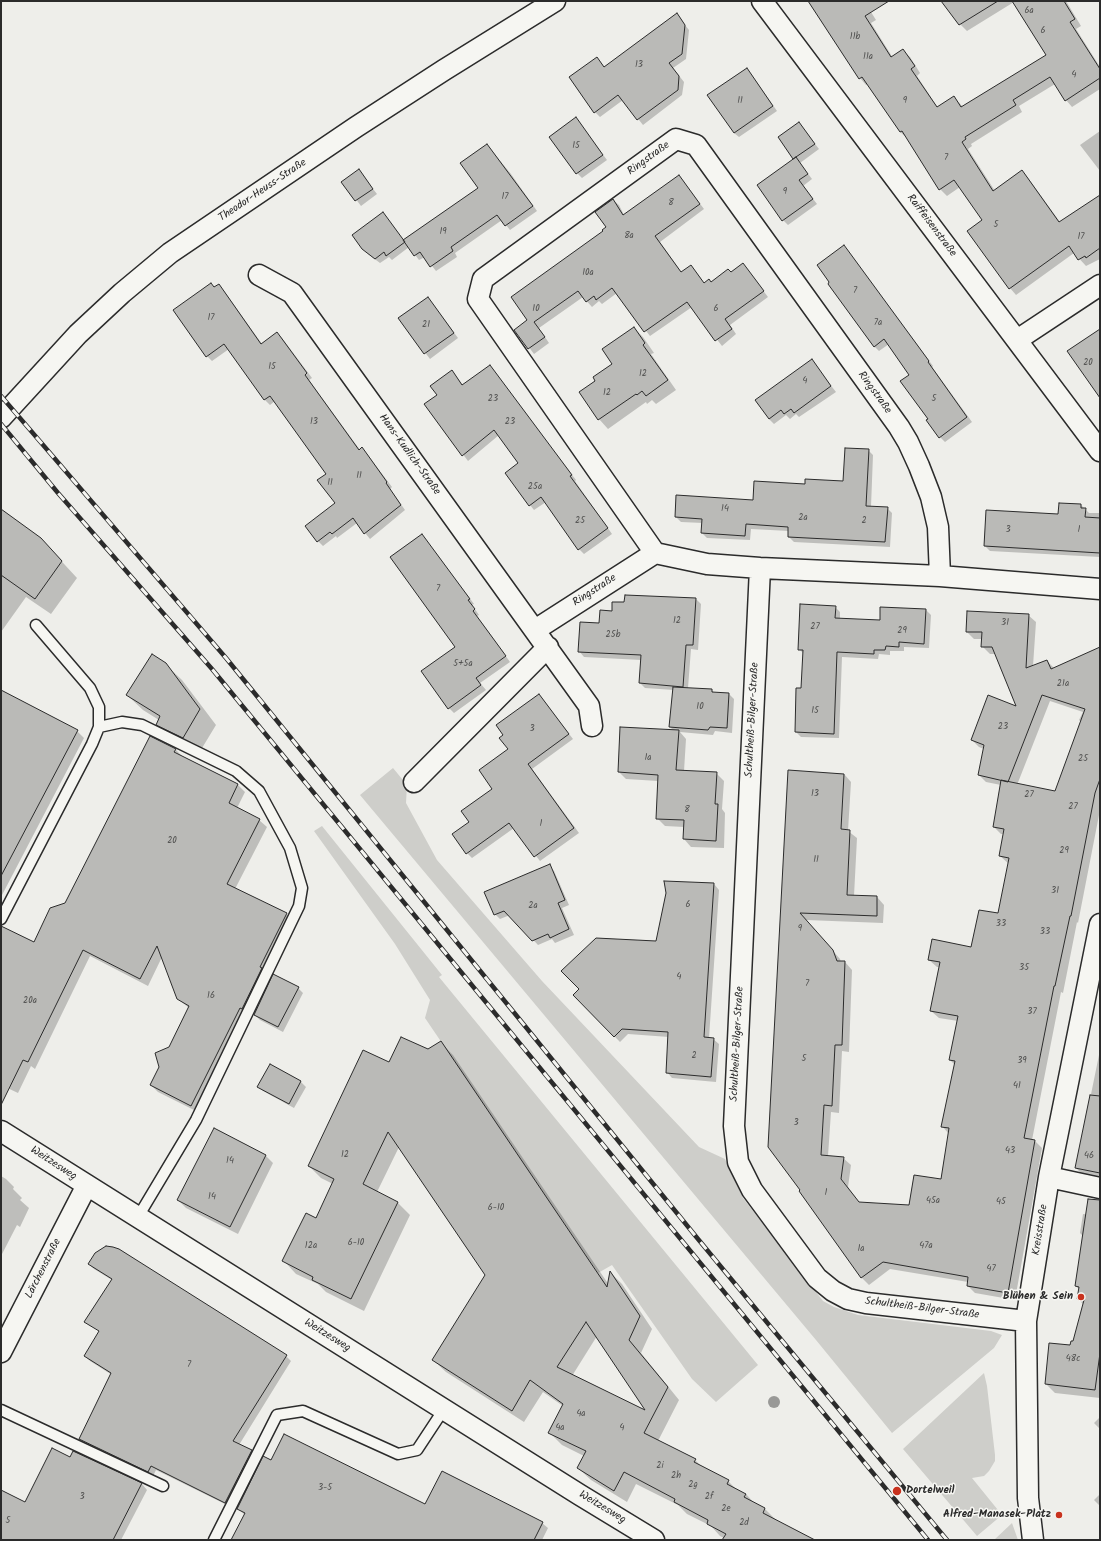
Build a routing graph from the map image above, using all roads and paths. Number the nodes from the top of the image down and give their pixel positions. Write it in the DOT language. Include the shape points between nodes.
graph roads {
  1 [pos="555,1"];
  2 [pos="762,1"];
  3 [pos="259,275"];
  4 [pos="1100,285"];
  5 [pos="1017,340"];
  6 [pos="1,418"];
  7 [pos="1100,451"];
  8 [pos="655,553"];
  9 [pos="760,568"];
  10 [pos="940,576"];
  11 [pos="1100,589"];
  12 [pos="36,625"];
  13 [pos="535,630"];
  14 [pos="548,647"];
  15 [pos="592,726"];
  16 [pos="99,727"];
  17 [pos="414,782"];
  18 [pos="1,919"];
  19 [pos="1100,924"];
  20 [pos="1,1131"];
  21 [pos="1049,1177"];
  22 [pos="87,1185"];
  23 [pos="1100,1188"];
  24 [pos="138,1217"];
  25 [pos="1026,1320"];
  26 [pos="1,1352"];
  27 [pos="444,1409"];
  28 [pos="1,1410"];
  29 [pos="163,1486"];
  30 [pos="214,1540"];
  31 [pos="654,1540"];
  32 [pos="1033,1540"];
  1 -- 6 [label="street, Theodor-Heuss-Straße" via="356,127 170,253 78,334"];
  2 -- 5 [label="street, Raiffeisenstraße"];
  3 -- 13 [label="street, Hans-Kudlich-Straße" via="292,294"];
  4 -- 5 [label="street"];
  5 -- 7 [label="street, Raiffeisenstraße"];
  8 -- 9 [label="street" via="707,564"];
  8 -- 10 [label="street, Ringstraße" via="478,299 483,279 676,139 696,145 899,427 931,497 938,527"];
  8 -- 13 [label="street, Ringstraße"];
  9 -- 10 [label="street"];
  9 -- 25 [label="street, Schultheiß-Bilger-Straße" via="734,1126 738,1162 752,1190 817,1278 833,1291 848,1299 866,1303"];
  10 -- 11 [label="street"];
  12 -- 16 [label="lane" via="90,688 99,707"];
  13 -- 14 [label="street, Hans-Kudlich-Straße"];
  14 -- 15 [label="street, Hans-Kudlich-Straße" via="589,706"];
  14 -- 17 [label="street"];
  16 -- 18 [label="lane"];
  16 -- 24 [label="lane" via="122,722 142,725 236,771 259,791 290,848 302,888 300,906 196,1120"];
  19 -- 21 [label="street, Kreisstraße"];
  20 -- 22 [label="street, Weitzesweg"];
  21 -- 23 [label="street"];
  21 -- 25 [label="street, Kreisstraße"];
  22 -- 24 [label="street, Weitzesweg"];
  22 -- 26 [label="street, Lärchenstraße"];
  24 -- 27 [label="street, Weitzesweg"];
  25 -- 32 [label="street, Kreisstraße" via="1028,1498"];
  27 -- 30 [label="lane" via="417,1450 398,1454 303,1411 277,1415"];
  27 -- 31 [label="street, Weitzesweg"];
  28 -- 29 [label="lane"];
}
